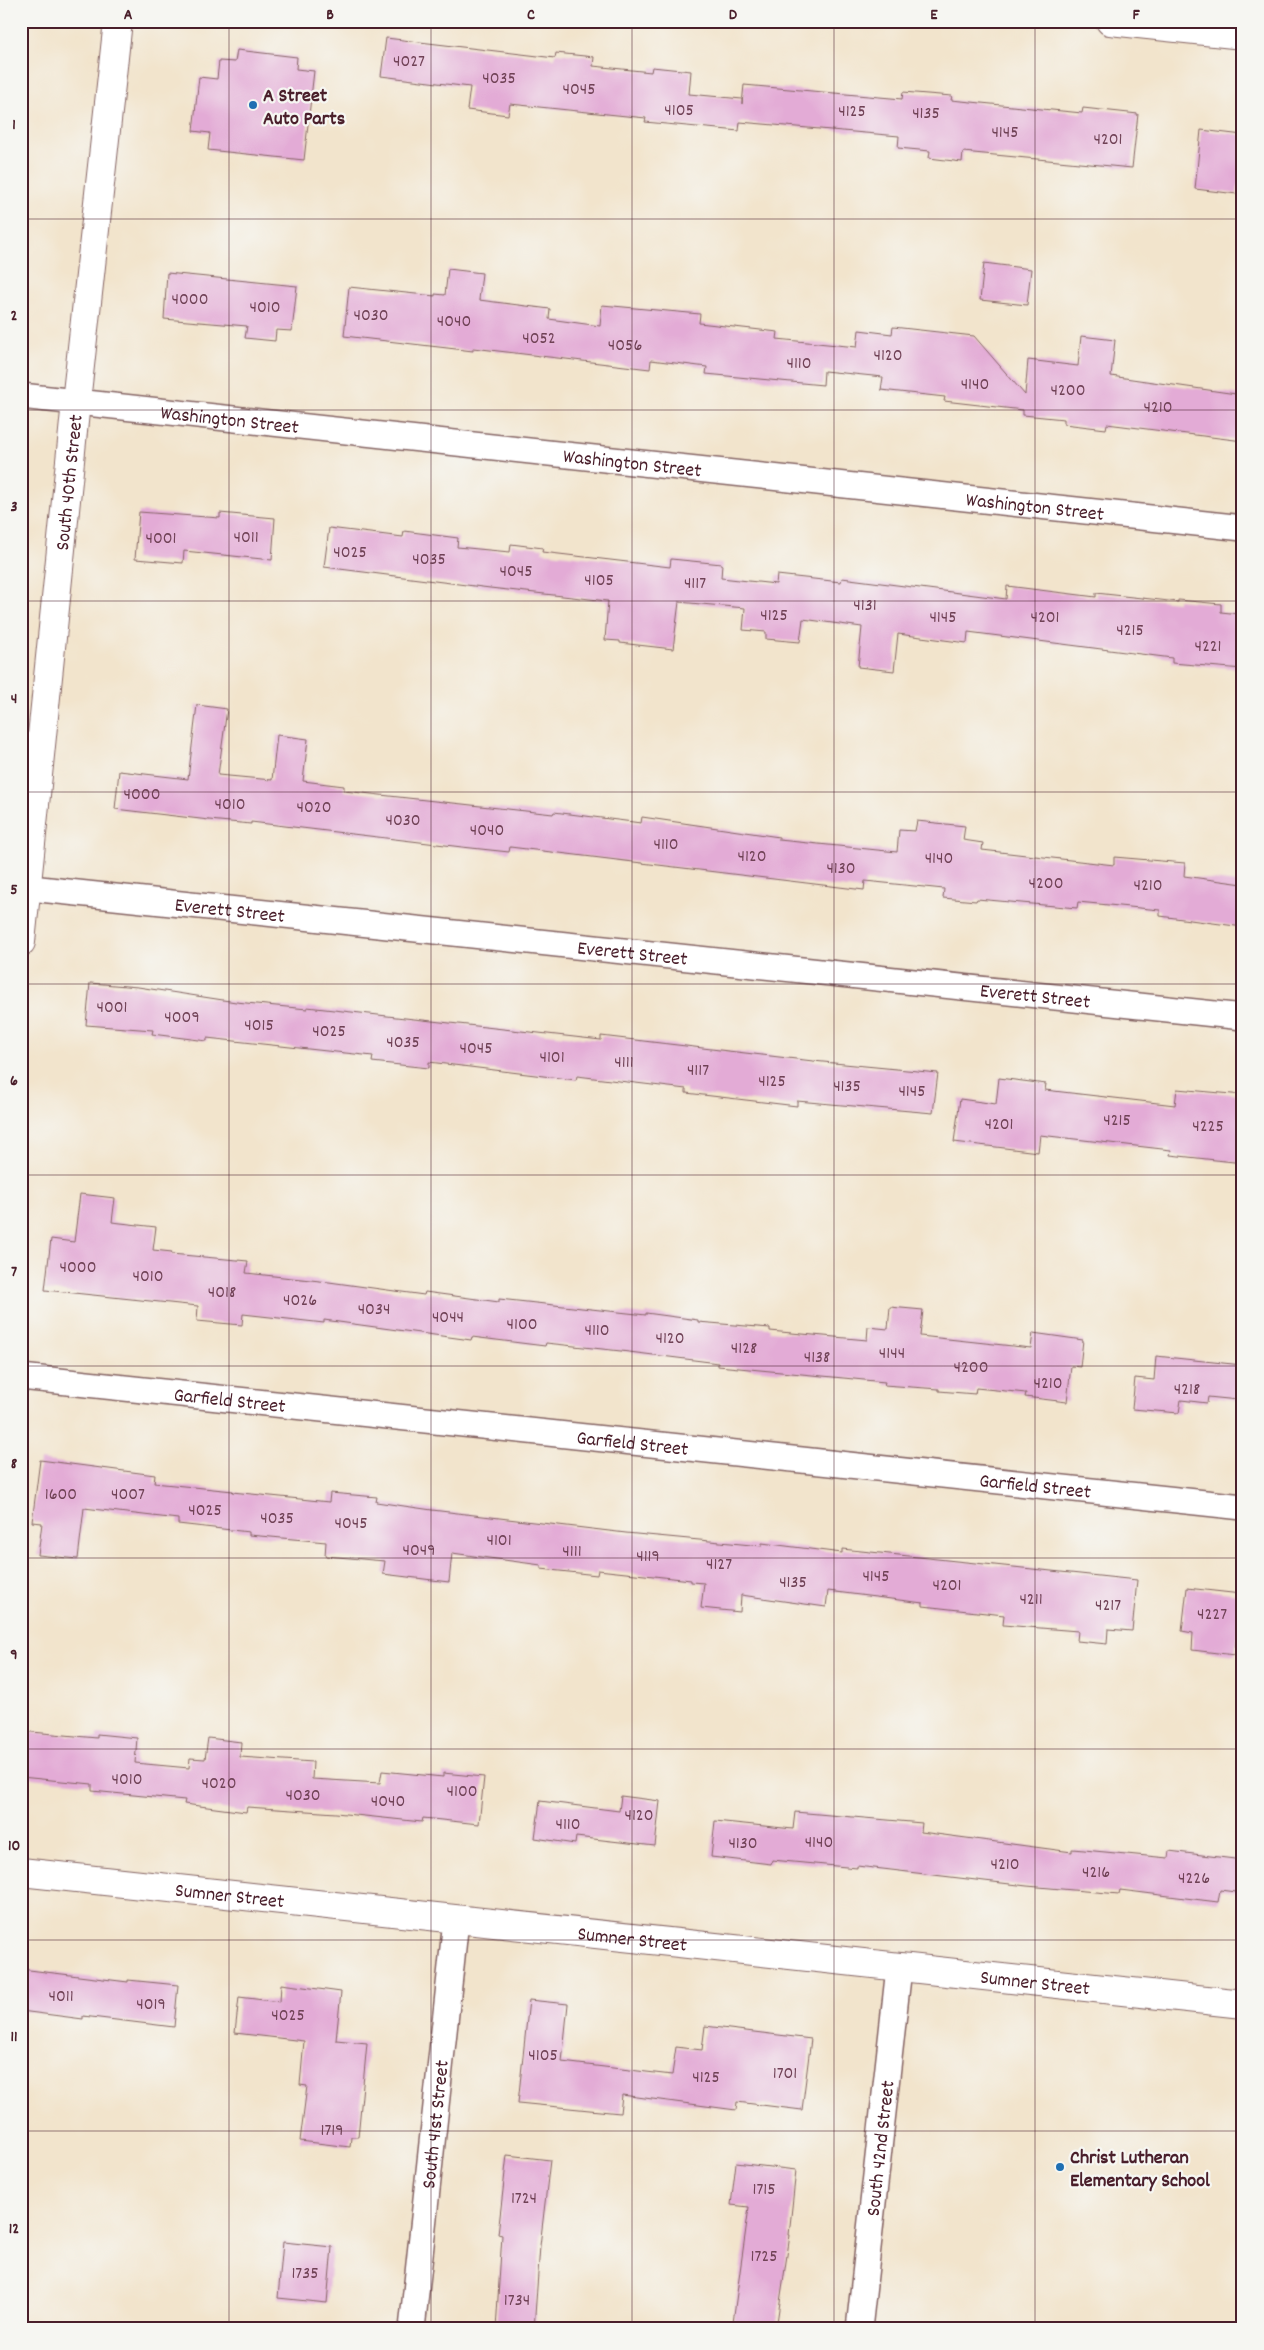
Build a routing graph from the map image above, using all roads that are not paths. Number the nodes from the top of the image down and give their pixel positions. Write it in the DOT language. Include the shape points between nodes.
graph roads {
  1 [pos="118,21"];
  2 [pos="1110,21"];
  3 [pos="1243,36"];
  4 [pos="21,396"];
  5 [pos="76,402"];
  6 [pos="1243,528"];
  7 [pos="24,887"];
  8 [pos="21,942"];
  9 [pos="1243,1017"];
  10 [pos="21,1377"];
  11 [pos="1243,1507"];
  12 [pos="21,1872"];
  13 [pos="456,1920"];
  14 [pos="899,1968"];
  15 [pos="1243,2004"];
  16 [pos="412,2329"];
  17 [pos="860,2329"];
  1 -- 5 [label="street, South 40th Street"];
  2 -- 3 [label="street"];
  4 -- 5 [label="street, Washington Street"];
  5 -- 6 [label="street, Washington Street"];
  5 -- 7 [label="street, South 40th Street"];
  7 -- 8 [label="street, South 40th Street"];
  7 -- 9 [label="street, Everett Street"];
  10 -- 11 [label="street, Garfield Street"];
  12 -- 13 [label="street, Sumner Street"];
  13 -- 14 [label="street, Sumner Street"];
  13 -- 16 [label="street, South 41st Street"];
  14 -- 15 [label="street, Sumner Street"];
  14 -- 17 [label="street, South 42nd Street"];
}
